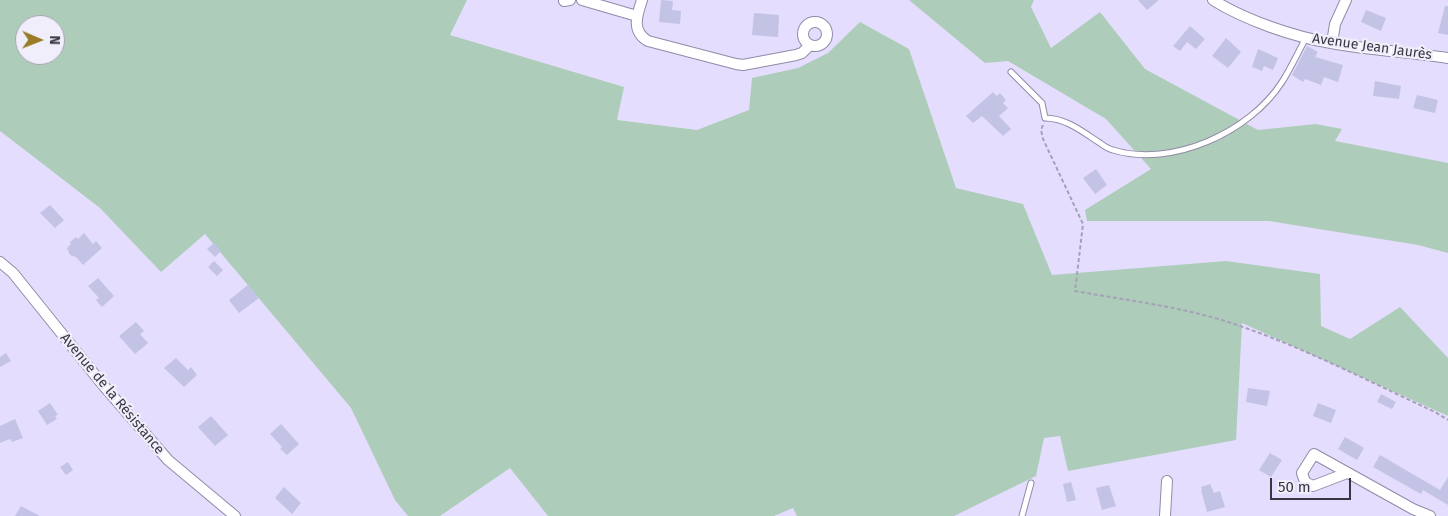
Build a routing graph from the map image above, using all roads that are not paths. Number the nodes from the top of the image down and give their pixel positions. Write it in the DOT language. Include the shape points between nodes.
graph roads {
  1 [pos="582,0"];
  2 [pos="642,0"];
  3 [pos="1213,0"];
  4 [pos="1346,0"];
  5 [pos="637,16"];
  6 [pos="1306,38"];
  7 [pos="1332,43"];
  8 [pos="810,45"];
  9 [pos="1448,58"];
  10 [pos="1011,72"];
  11 [pos="0,262"];
  12 [pos="1347,473"];
  13 [pos="1167,481"];
  14 [pos="1031,483"];
  15 [pos="235,516"];
  16 [pos="1022,516"];
  17 [pos="1165,516"];
  18 [pos="1430,516"];
  1 -- 5 [label="street"];
  2 -- 5 [label="street"];
  3 -- 6 [label="street, Avenue Jean Jaurès" via="1252,19"];
  4 -- 7 [label="street" via="1335,24"];
  5 -- 8 [label="street" via="638,31 648,41 743,65 802,54"];
  6 -- 7 [label="street, Avenue Jean Jaurès"];
  6 -- 10 [label="lane" via="1282,83 1259,108 1224,134 1180,152 1146,155 1111,150 1069,124 1046,118 1042,103"];
  7 -- 9 [label="street, Avenue Jean Jaurès"];
  11 -- 15 [label="street, Avenue de la Résistance" via="13,273 168,460"];
  12 -- 18 [label="street"];
  13 -- 17 [label="street"];
  14 -- 16 [label="lane"];
}
